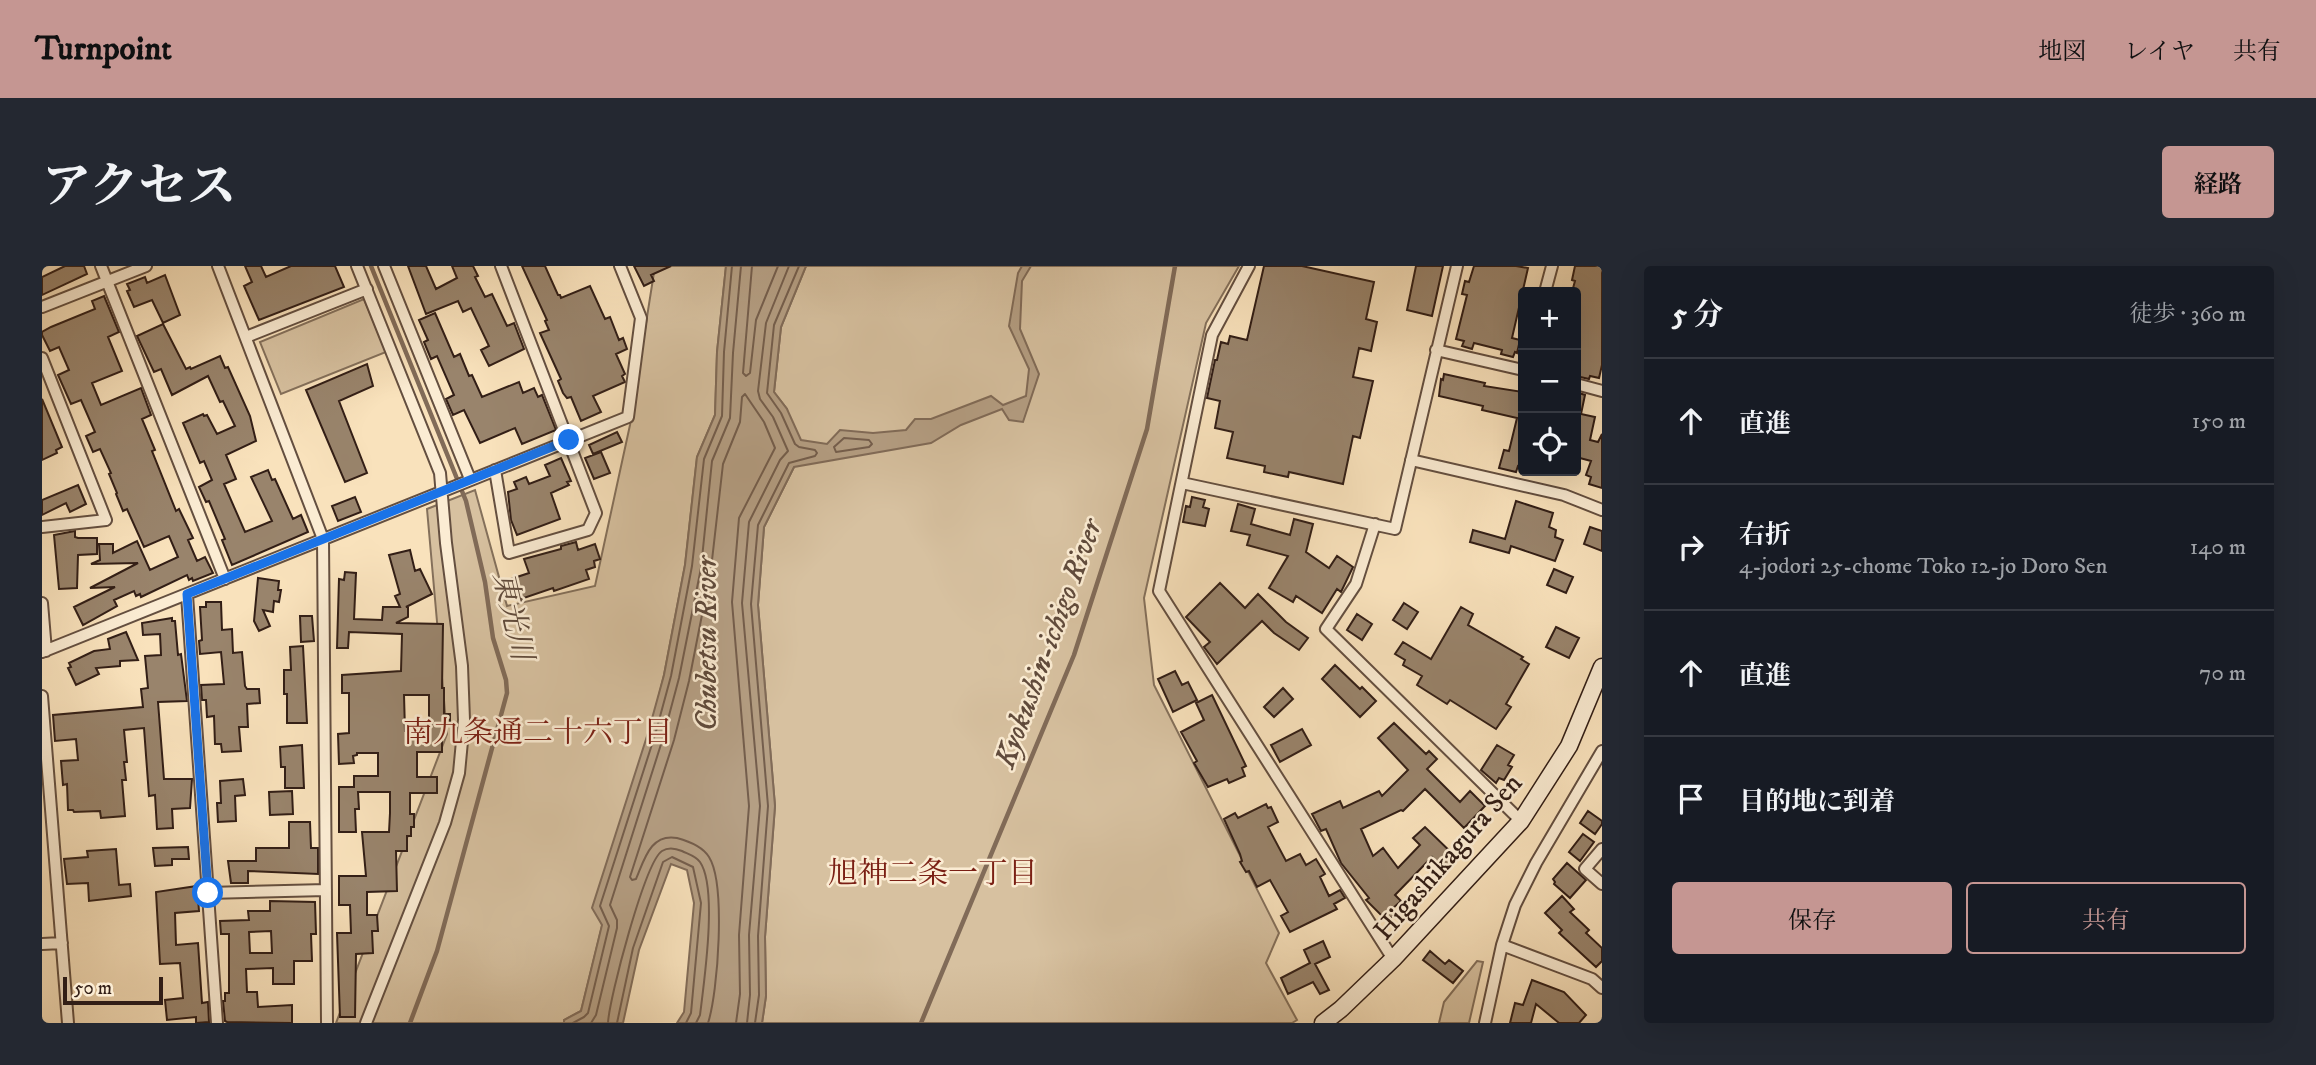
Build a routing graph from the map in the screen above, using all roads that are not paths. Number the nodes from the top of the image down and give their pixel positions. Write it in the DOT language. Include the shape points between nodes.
graph roads {
  1 [pos="101,266"];
  2 [pos="146,266"];
  3 [pos="218,266"];
  4 [pos="357,266"];
  5 [pos="384,266"];
  6 [pos="501,266"];
  7 [pos="620,266"];
  8 [pos="1249,266"];
  9 [pos="1457,266"];
  10 [pos="1552,266"];
  11 [pos="108,282"];
  12 [pos="1546,287"];
  13 [pos="366,289"];
  14 [pos="42,307"];
  15 [pos="246,337"];
  16 [pos="1436,350"];
  17 [pos="42,358"];
  18 [pos="1518,369"];
  19 [pos="1581,385"];
  20 [pos="1602,391"];
  21 [pos="569,440"];
  22 [pos="1411,460"];
  23 [pos="495,470"];
  24 [pos="467,480"];
  25 [pos="1182,483"];
  26 [pos="448,489"];
  27 [pos="1602,510"];
  28 [pos="1375,524"];
  29 [pos="42,527"];
  30 [pos="323,539"];
  31 [pos="225,579"];
  32 [pos="187,594"];
  33 [pos="42,603"];
  34 [pos="44,651"];
  35 [pos="1602,667"];
  36 [pos="42,696"];
  37 [pos="1602,751"];
  38 [pos="1521,821"];
  39 [pos="1602,849"];
  40 [pos="1602,884"];
  41 [pos="326,890"];
  42 [pos="208,893"];
  43 [pos="61,943"];
  44 [pos="42,944"];
  45 [pos="1502,945"];
  46 [pos="1393,959"];
  47 [pos="1602,988"];
  48 [pos="68,1023"];
  49 [pos="217,1023"];
  50 [pos="327,1023"];
  51 [pos="366,1023"];
  52 [pos="1324,1023"];
  53 [pos="1485,1023"];
  1 -- 11 [label="street"];
  2 -- 11 [label="street"];
  3 -- 15 [label="street"];
  4 -- 13 [label="street"];
  5 -- 24 [label="street"];
  6 -- 21 [label="street"];
  7 -- 21 [label="street" via="641,318 628,416"];
  8 -- 25 [label="street" via="1212,335"];
  9 -- 16 [label="street"];
  10 -- 12 [label="street"];
  11 -- 14 [label="street"];
  11 -- 31 [label="street"];
  13 -- 15 [label="street"];
  13 -- 26 [label="street"];
  15 -- 30 [label="street"];
  16 -- 18 [label="street"];
  16 -- 22 [label="street"];
  17 -- 29 [label="street" via="106,520"];
  19 -- 20 [label="street"];
  21 -- 23 [label="street"];
  21 -- 23 [label="street" via="596,513 588,530 509,553"];
  22 -- 27 [label="street" via="1564,495"];
  22 -- 28 [label="street" via="1395,529"];
  23 -- 24 [label="street"];
  24 -- 26 [label="street"];
  25 -- 28 [label="street"];
  25 -- 46 [label="street" via="1159,591"];
  26 -- 30 [label="street"];
  26 -- 51 [label="street" via="446,543 462,666 464,720 459,773 445,823"];
  28 -- 38 [label="street" via="1356,584 1326,629"];
  30 -- 31 [label="street"];
  30 -- 41 [label="street"];
  31 -- 32 [label="street"];
  32 -- 34 [label="street"];
  32 -- 42 [label="street"];
  33 -- 34 [label="street"];
  35 -- 38 [label="street, Higashikagura Sen" via="1569,747"];
  36 -- 43 [label="street"];
  37 -- 45 [label="street" via="1536,863"];
  38 -- 46 [label="street, Higashikagura Sen"];
  39 -- 40 [label="street" via="1585,869"];
  41 -- 42 [label="street"];
  41 -- 50 [label="street"];
  42 -- 49 [label="street"];
  43 -- 44 [label="street"];
  43 -- 48 [label="street"];
  45 -- 47 [label="street" via="1592,979"];
  45 -- 53 [label="street"];
  46 -- 52 [label="street, Higashikagura Sen"];
}
